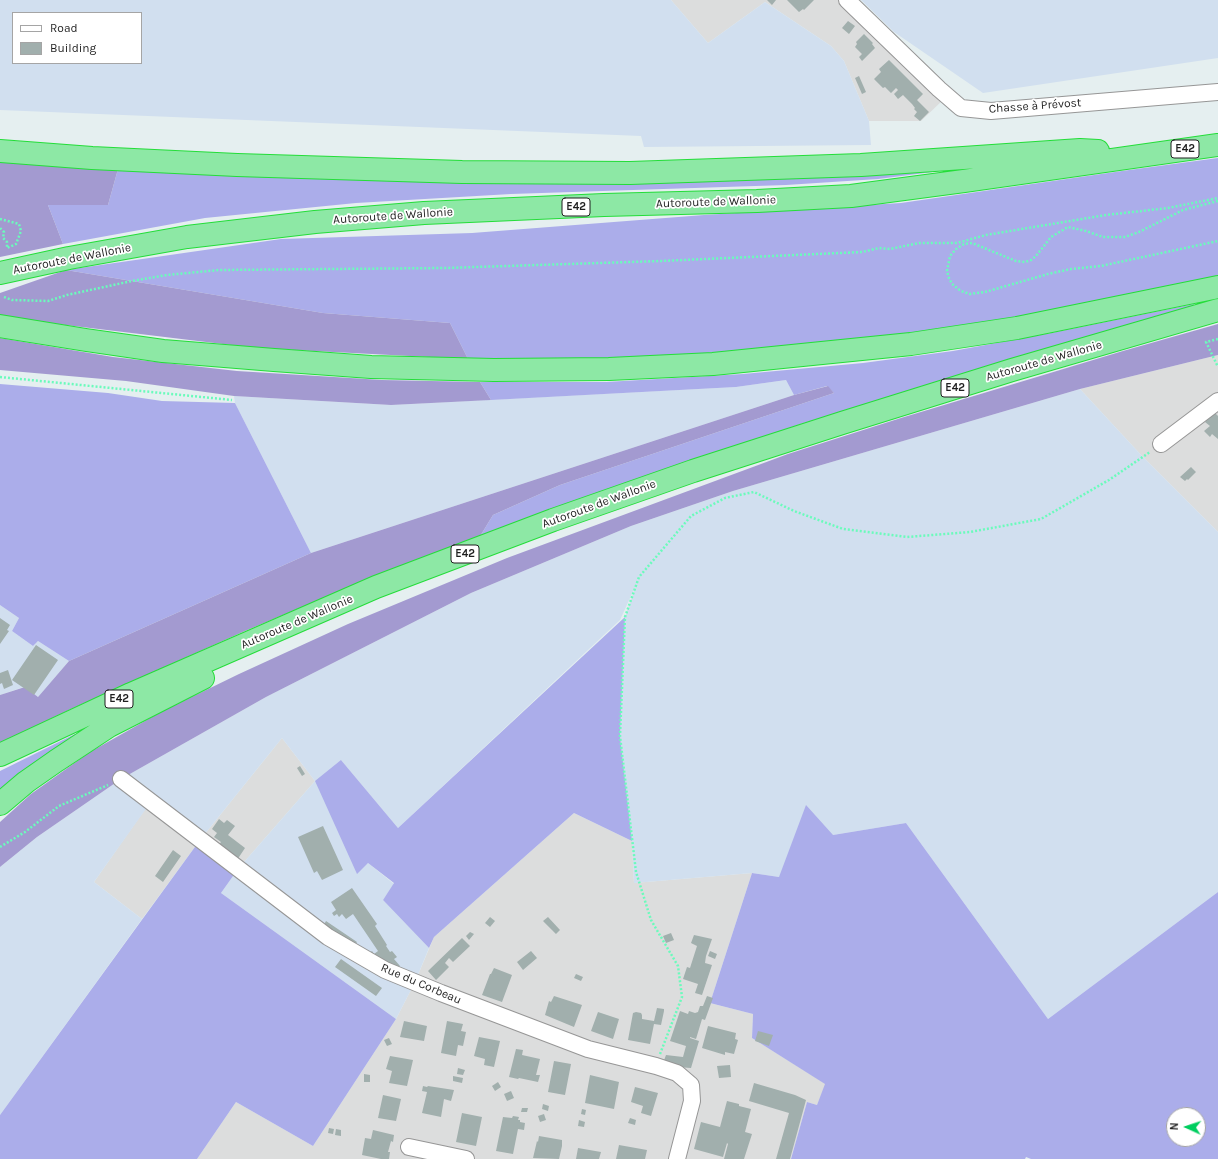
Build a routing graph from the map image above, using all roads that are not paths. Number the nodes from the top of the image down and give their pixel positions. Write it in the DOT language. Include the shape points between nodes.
graph roads {
  1 [pos="847,0"];
  2 [pos="1218,92"];
  3 [pos="1218,145"];
  4 [pos="0,151"];
  5 [pos="1153,154"];
  6 [pos="0,273"];
  7 [pos="1218,287"];
  8 [pos="1218,310"];
  9 [pos="0,326"];
  10 [pos="1218,401"];
  11 [pos="1161,444"];
  12 [pos="240,646"];
  13 [pos="0,755"];
  14 [pos="121,779"];
  15 [pos="0,804"];
  16 [pos="409,1147"];
  17 [pos="466,1159"];
  18 [pos="677,1159"];
  1 -- 2 [label="street, Chasse à Prévost" via="962,108 991,111"];
  3 -- 5 [label="highway, Autoroute de Wallonie / E42"];
  4 -- 5 [label="highway" via="236,165 462,172 623,172 860,164 1080,150"];
  5 -- 6 [label="highway, Autoroute de Wallonie / E42" via="851,196 424,213 315,222 187,237"];
  7 -- 9 [label="highway" via="1017,328 911,344 713,364 609,369 371,367 281,361 163,351"];
  8 -- 12 [label="highway, Autoroute de Wallonie / E42" via="1012,370 693,471 553,520 376,588"];
  10 -- 11 [label="street"];
  12 -- 13 [label="highway, Autoroute de Wallonie / E42"];
  12 -- 15 [label="highway" via="214,672 109,726 26,782"];
  14 -- 18 [label="street, Rue du Corbeau" via="328,937 385,970 588,1049 677,1073 691,1085 692,1101"];
  16 -- 17 [label="street"];
}
